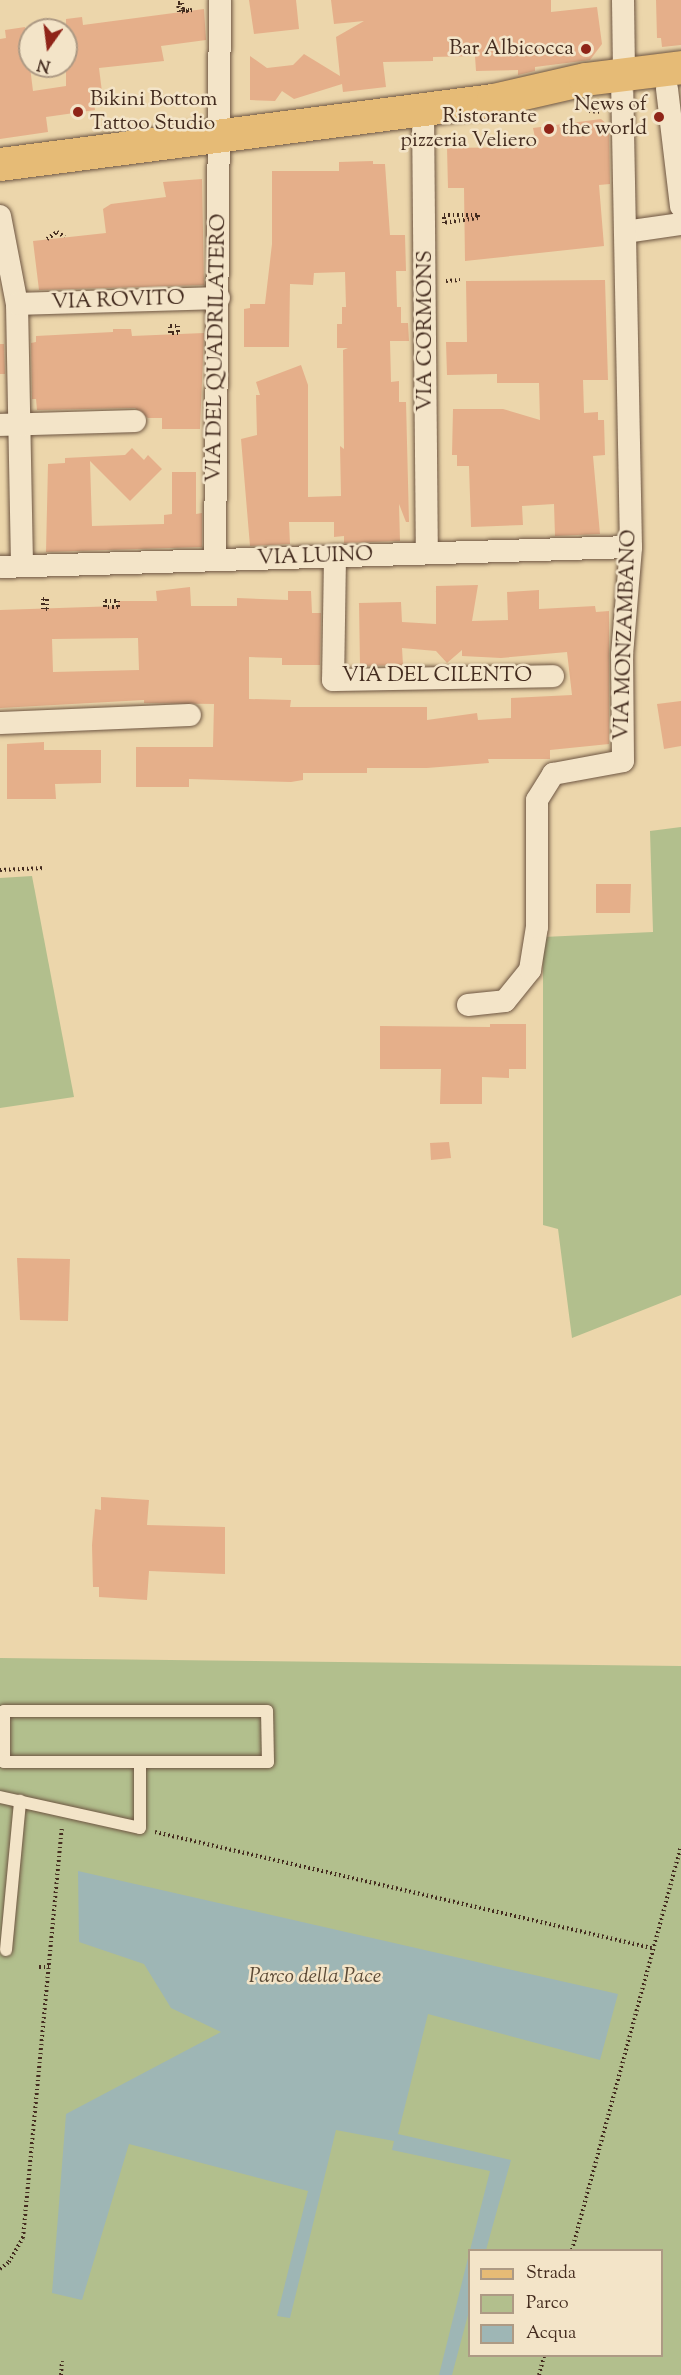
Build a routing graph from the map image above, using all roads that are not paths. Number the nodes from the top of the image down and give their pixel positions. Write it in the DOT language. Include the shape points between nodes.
graph roads {
  1 [pos="220,0"];
  2 [pos="623,0"];
  3 [pos="676,80"];
  4 [pos="623,83"];
  5 [pos="423,109"];
  6 [pos="218,136"];
  7 [pos="0,164"];
  8 [pos="681,206"];
  9 [pos="0,216"];
  10 [pos="681,224"];
  11 [pos="625,232"];
  12 [pos="219,298"];
  13 [pos="16,304"];
  14 [pos="135,421"];
  15 [pos="9,425"];
  16 [pos="631,547"];
  17 [pos="427,553"];
  18 [pos="335,557"];
  19 [pos="215,560"];
  20 [pos="11,566"];
  21 [pos="553,676"];
  22 [pos="190,715"];
  23 [pos="0,723"];
  24 [pos="468,1005"];
  25 [pos="140,1762"];
  26 [pos="0,1797"];
  27 [pos="20,1801"];
  28 [pos="6,1950"];
  1 -- 6 [label="street, VIA DEL QUADRILATERO"];
  2 -- 4 [label="street, VIA MONZAMBANO"];
  3 -- 4 [label="main road"];
  3 -- 8 [label="street"];
  4 -- 5 [label="main road"];
  4 -- 11 [label="street, VIA MONZAMBANO"];
  5 -- 6 [label="main road"];
  5 -- 17 [label="street, VIA CORMONS"];
  6 -- 7 [label="main road"];
  6 -- 12 [label="street, VIA DEL QUADRILATERO"];
  9 -- 13 [label="street"];
  10 -- 11 [label="street"];
  11 -- 16 [label="street, VIA MONZAMBANO"];
  12 -- 13 [label="street, VIA ROVITO"];
  12 -- 19 [label="street, VIA DEL QUADRILATERO"];
  13 -- 15 [label="street"];
  14 -- 15 [label="street"];
  15 -- 20 [label="street"];
  16 -- 17 [label="street, VIA LUINO"];
  16 -- 24 [label="street, VIA MONZAMBANO" via="622,655 623,761 553,774 537,800 537,927 530,970 505,1000"];
  17 -- 18 [label="street, VIA LUINO"];
  18 -- 19 [label="street, VIA LUINO"];
  18 -- 21 [label="street, VIA DEL CILENTO" via="333,680"];
  19 -- 20 [label="street, VIA LUINO"];
  22 -- 23 [label="street"];
  25 -- 25 [label="lane" via="268,1762 267,1711 4,1712 4,1762"];
  25 -- 27 [label="lane" via="140,1828"];
  26 -- 27 [label="lane"];
  27 -- 28 [label="lane"];
}
